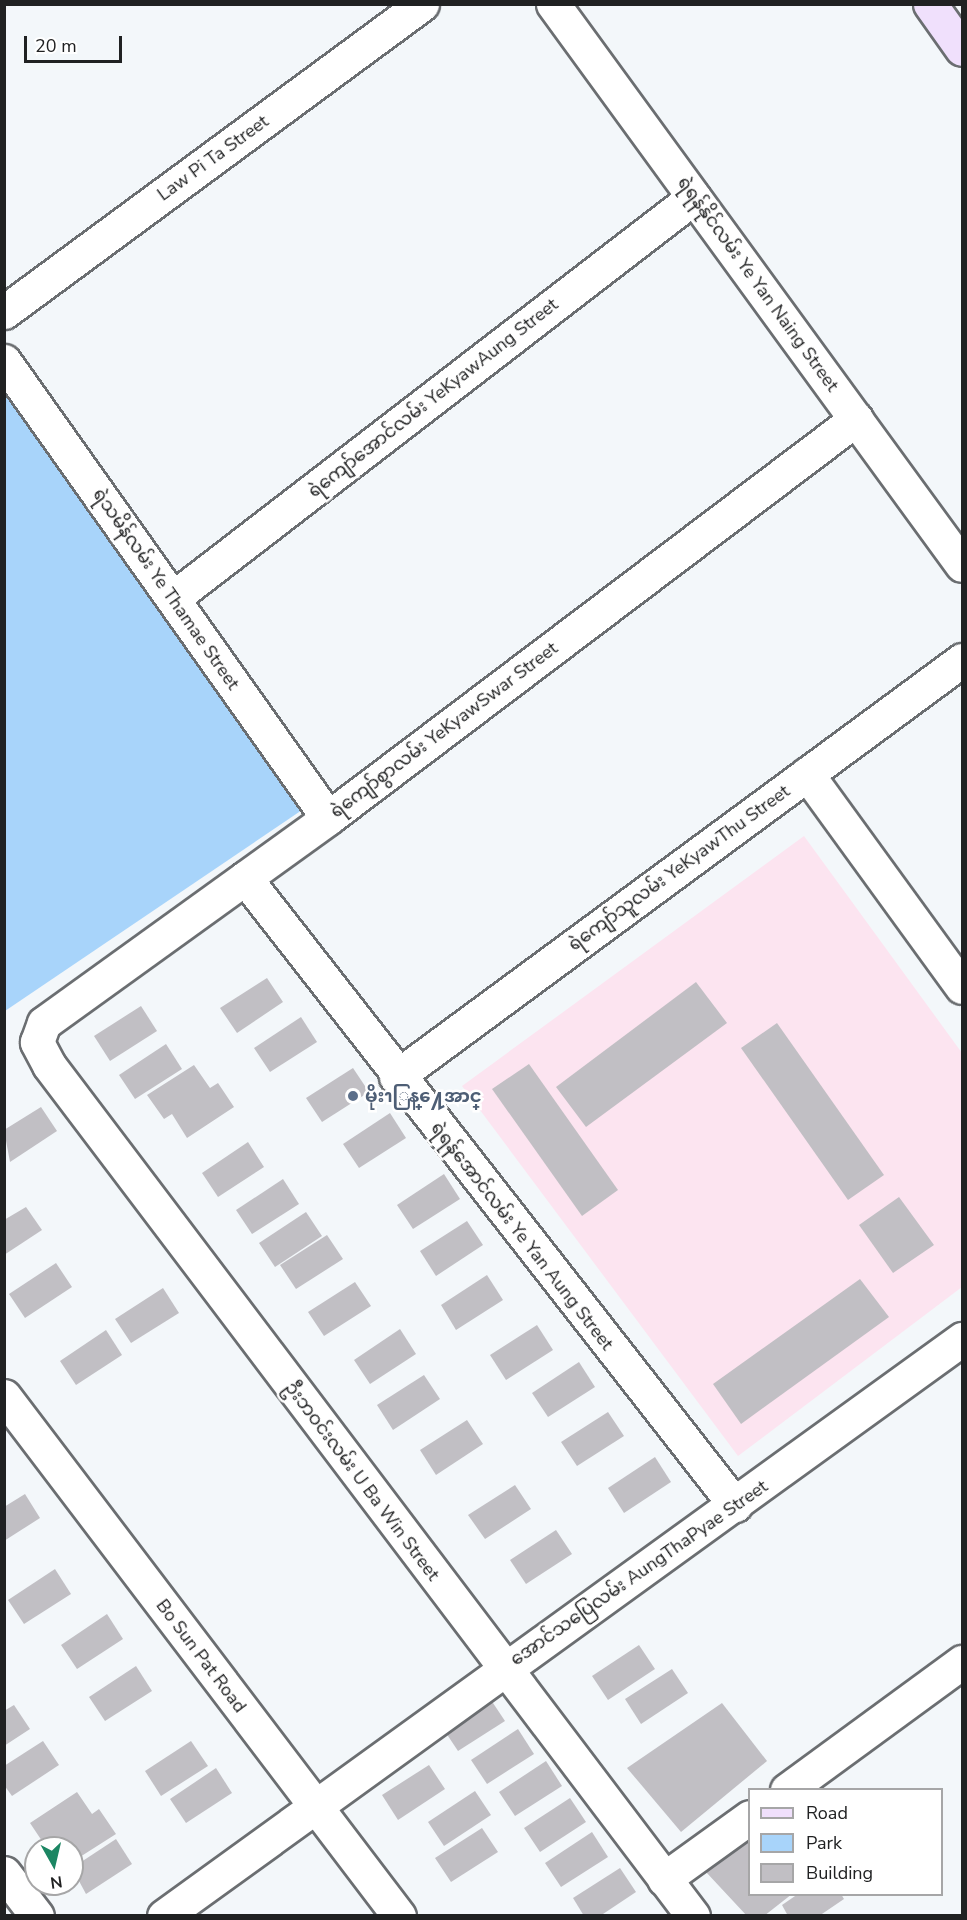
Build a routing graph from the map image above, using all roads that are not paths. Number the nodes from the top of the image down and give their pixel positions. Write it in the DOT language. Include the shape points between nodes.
graph roads {
  1 [pos="422,4"];
  2 [pos="553,4"];
  3 [pos="930,4"];
  4 [pos="963,48"];
  5 [pos="694,197"];
  6 [pos="4,312"];
  7 [pos="4,361"];
  8 [pos="856,419"];
  9 [pos="963,564"];
  10 [pos="173,598"];
  11 [pos="963,660"];
  12 [pos="807,774"];
  13 [pos="328,818"];
  14 [pos="245,878"];
  15 [pos="963,987"];
  16 [pos="38,1042"];
  17 [pos="396,1077"];
  18 [pos="963,1339"];
  19 [pos="4,1396"];
  20 [pos="735,1505"];
  21 [pos="963,1662"];
  22 [pos="504,1669"];
  23 [pos="790,1788"];
  24 [pos="314,1804"];
  25 [pos="748,1818"];
  26 [pos="4,1874"];
  27 [pos="664,1878"];
  28 [pos="37,1916"];
  29 [pos="164,1916"];
  30 [pos="399,1916"];
  31 [pos="693,1916"];
  1 -- 6 [label="street, Law Pi Ta Street"];
  2 -- 5 [label="street, ရဲရန်နိုင်လမ်း Ye Yan Naing Street"];
  3 -- 4 [label="main road"];
  5 -- 8 [label="street, ရဲရန်နိုင်လမ်း Ye Yan Naing Street"];
  5 -- 10 [label="street, ရဲကျော်အောင်လမ်း YeKyawAung Street"];
  7 -- 10 [label="street, ရဲသမိန်လမ်း Ye Thamae Street"];
  8 -- 9 [label="street, ရဲရန်နိုင်လမ်း Ye Yan Naing Street"];
  8 -- 13 [label="street, ရဲကျော်စွာလမ်း YeKyawSwar Street"];
  10 -- 13 [label="street, ရဲသမိန်လမ်း Ye Thamae Street"];
  11 -- 12 [label="street, ရဲကျော်သူလမ်း YeKyawThu Street"];
  12 -- 15 [label="street"];
  12 -- 17 [label="street, ရဲကျော်သူလမ်း YeKyawThu Street"];
  13 -- 14 [label="street, ရဲကျော်စွာလမ်း YeKyawSwar Street"];
  14 -- 16 [label="street, ရဲကျော်စွာလမ်း YeKyawSwar Street" via="44,1023"];
  14 -- 17 [label="street, ရဲရန်အောင်လမ်း Ye Yan Aung Street"];
  16 -- 22 [label="street, ဦးဘဝင်းလမ်း U Ba Win Street" via="49,1065"];
  17 -- 20 [label="street, ရဲရန်အောင်လမ်း Ye Yan Aung Street"];
  18 -- 20 [label="street, အောင်သပြေလမ်း AungThaPyae Street"];
  19 -- 24 [label="street, Bo Sun Pat Road"];
  20 -- 22 [label="street, အောင်သပြေလမ်း AungThaPyae Street"];
  21 -- 23 [label="street"];
  22 -- 24 [label="street, အောင်သပြေလမ်း AungThaPyae Street"];
  22 -- 27 [label="street, ဦးဘဝင်းလမ်း U Ba Win Street"];
  24 -- 29 [label="street, အောင်သပြေလမ်း AungThaPyae Street"];
  24 -- 30 [label="street, Bo Sun Pat Road"];
  25 -- 27 [label="street"];
  26 -- 28 [label="street"];
  27 -- 31 [label="street, ဦးဘဝင်းလမ်း U Ba Win Street"];
}
